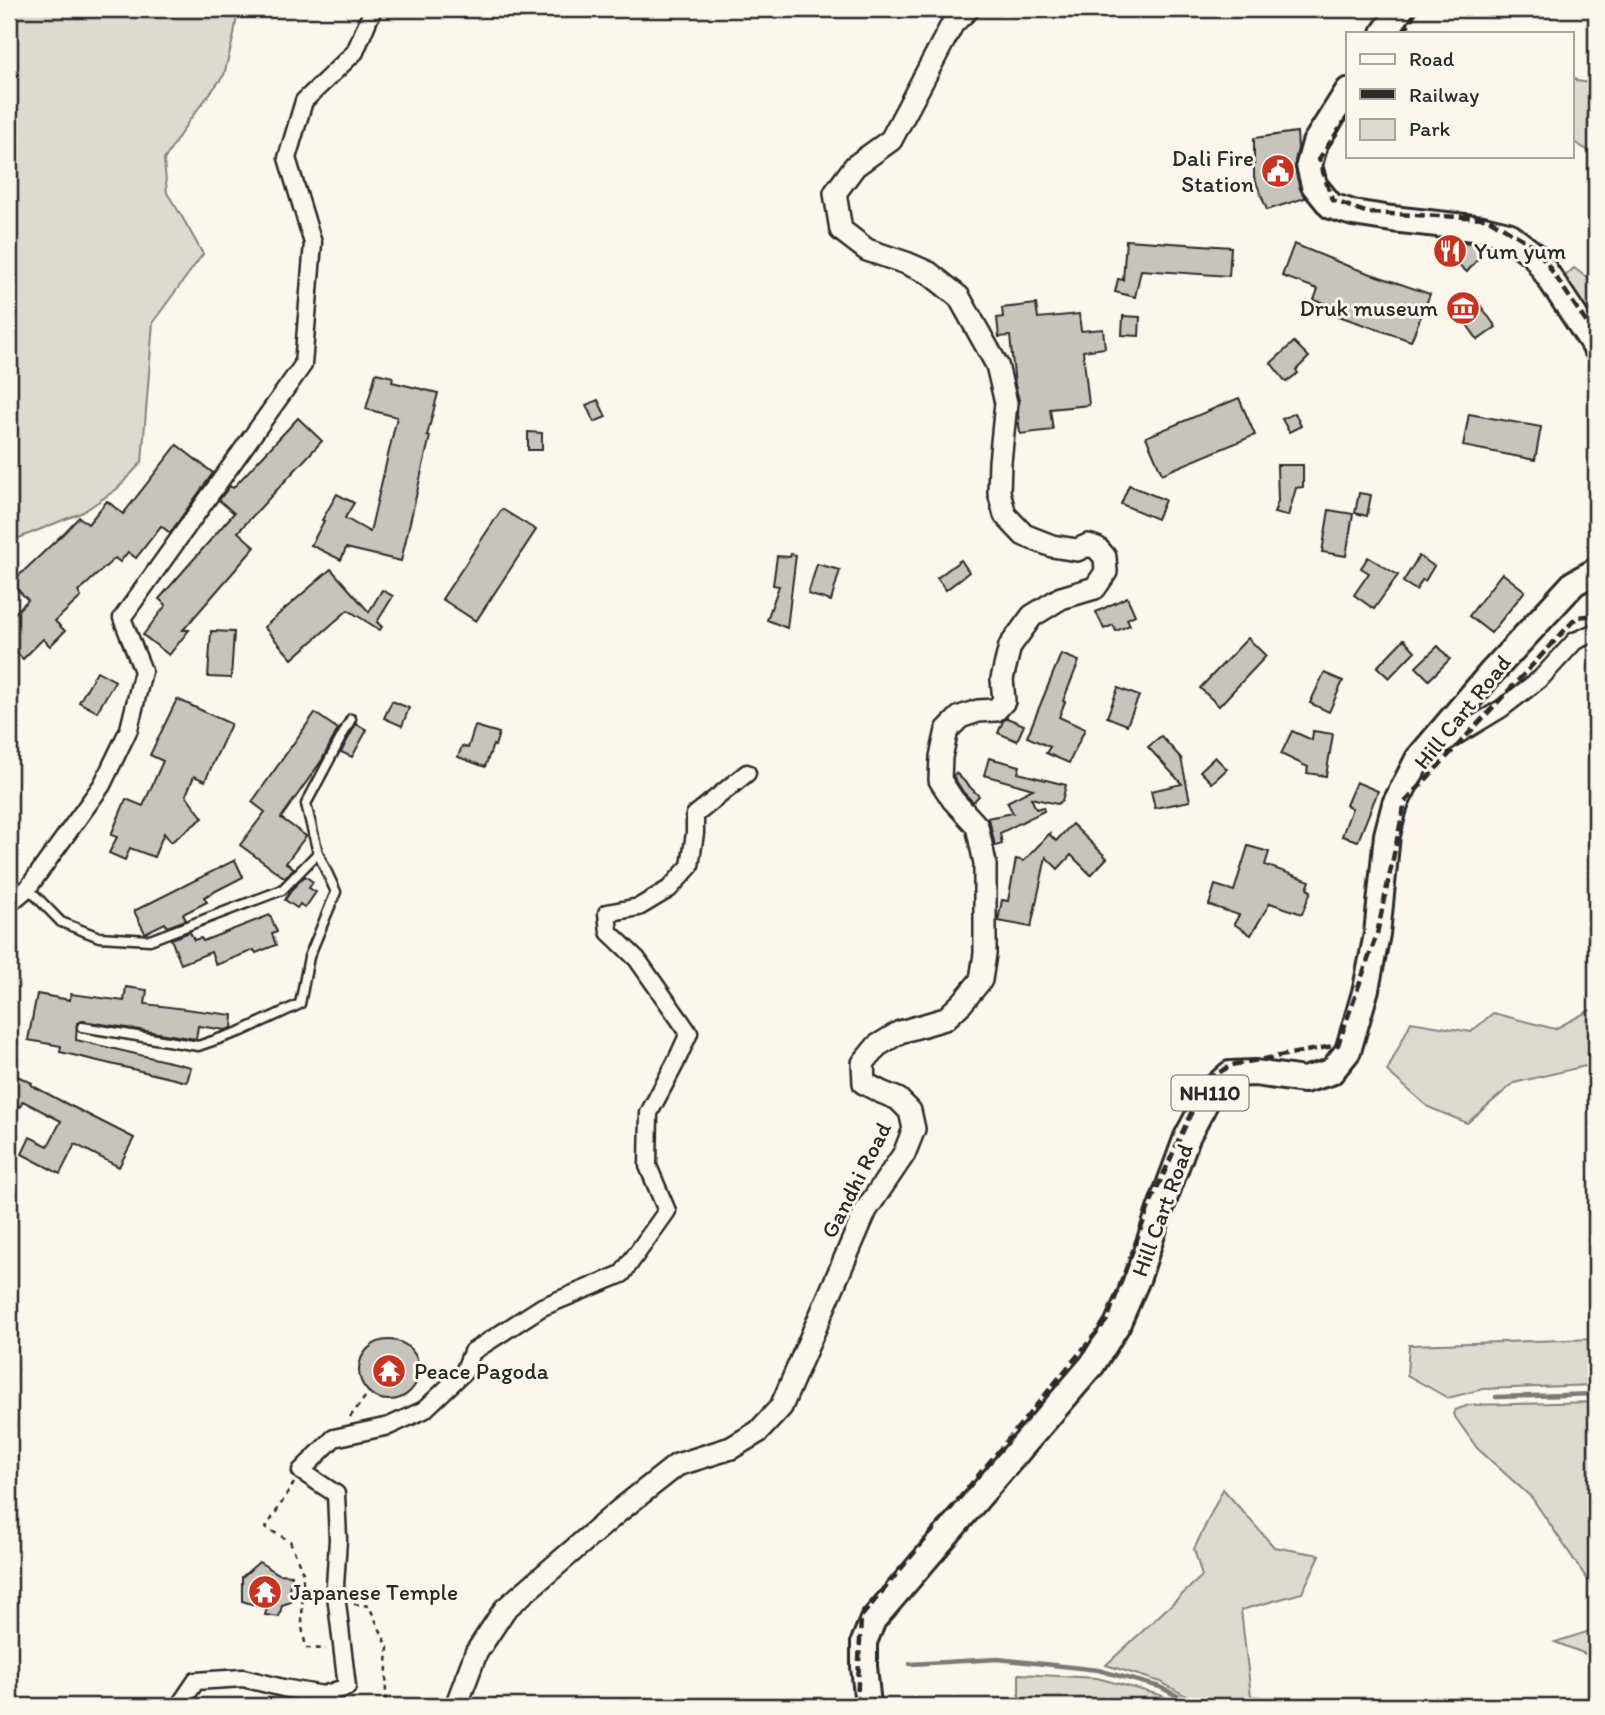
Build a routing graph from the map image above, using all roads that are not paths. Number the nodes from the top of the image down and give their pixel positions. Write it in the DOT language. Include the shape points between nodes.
graph roads {
  1 [pos="373,9"];
  2 [pos="968,9"];
  3 [pos="1401,9"];
  4 [pos="1385,32"];
  5 [pos="1346,94"];
  6 [pos="1596,348"];
  7 [pos="1596,571"];
  8 [pos="1596,632"];
  9 [pos="351,719"];
  10 [pos="1418,759"];
  11 [pos="747,773"];
  12 [pos="318,853"];
  13 [pos="28,888"];
  14 [pos="9,904"];
  15 [pos="82,1027"];
  16 [pos="179,1706"];
  17 [pos="456,1706"];
  18 [pos="868,1706"];
  1 -- 13 [label="street" via="355,52 304,101 287,158 313,243 303,365 122,618 143,671 129,729 102,785"];
  2 -- 17 [label="main road, Gandhi Road" via="953,23 891,140 855,166 835,193 841,230 867,250 929,273 959,297 997,365 1006,404 999,492 1005,515 1024,535 1052,546 1097,548 1105,557 1106,572 1094,588 1061,598 1032,616 1010,646 1002,679 1003,701 996,710 960,717 947,730 940,780 977,826 985,863 981,980 945,1019 900,1032 877,1046 863,1063 864,1083 898,1099 910,1111 914,1129 904,1154 866,1210 781,1407 758,1432 731,1448 677,1465 505,1609 476,1653"];
  3 -- 4 [label="highway"];
  5 -- 6 [label="highway" via="1315,144 1309,165 1314,185 1331,206 1508,235 1535,256"];
  7 -- 10 [label="highway, Hill Cart Road / NH110" via="1574,583"];
  8 -- 10 [label="street" via="1574,641 1541,678 1501,709"];
  9 -- 12 [label="lane" via="306,804"];
  10 -- 18 [label="highway, Hill Cart Road / NH110" via="1395,804 1387,835 1377,934 1348,1051 1331,1072 1304,1080 1230,1074 1212,1090 1188,1137 1138,1277 1117,1325 1092,1365 873,1620 864,1642"];
  11 -- 16 [label="street" via="695,815 690,866 669,889 639,907 607,913 609,932 637,958 689,1033 649,1113 648,1166 667,1212 622,1274 542,1307 472,1352 464,1372 424,1410 389,1426 334,1438 302,1471 336,1494 335,1586 347,1687 323,1695 243,1678 196,1681"];
  12 -- 13 [label="lane" via="282,890 150,940 99,937 61,922"];
  12 -- 15 [label="lane" via="336,892 309,957 300,1004 198,1046"];
  13 -- 14 [label="street"];
}
